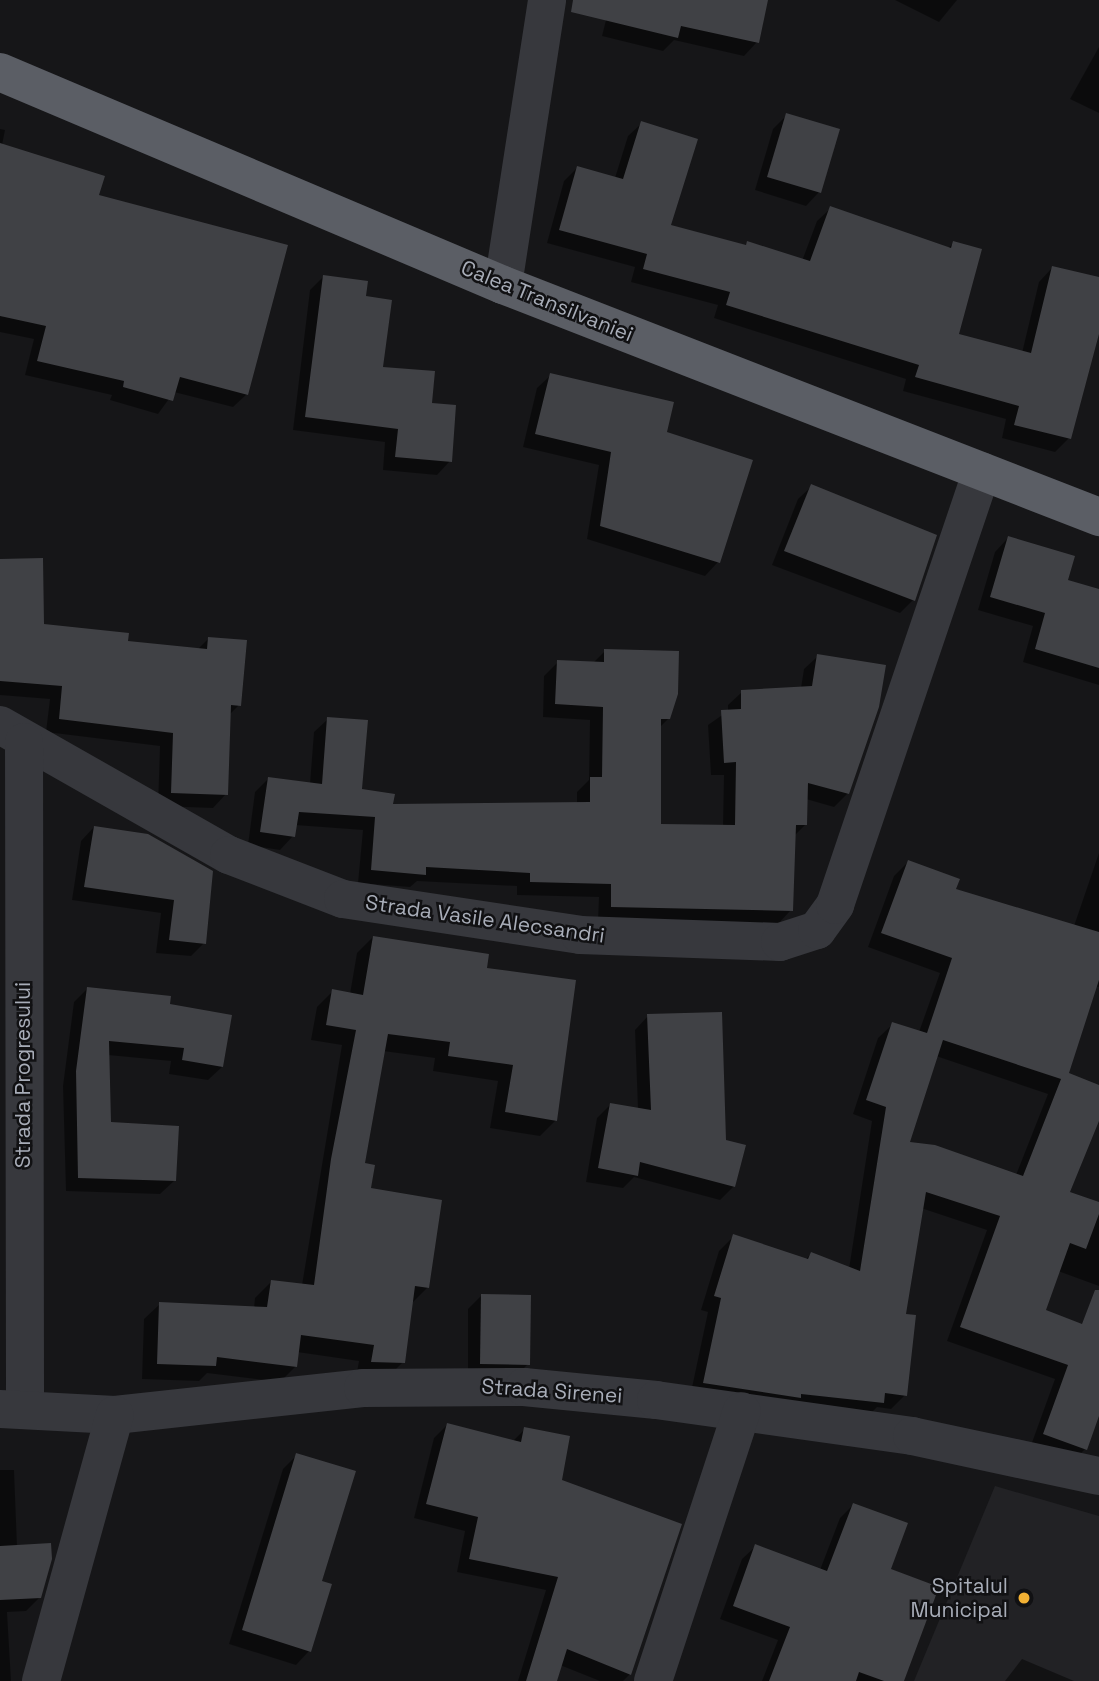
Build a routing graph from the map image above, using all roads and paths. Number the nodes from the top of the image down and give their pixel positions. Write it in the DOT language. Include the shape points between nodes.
graph roads {
  1 [pos="547,0"];
  2 [pos="0,72"];
  3 [pos="503,285"];
  4 [pos="982,471"];
  5 [pos="1099,517"];
  6 [pos="12,734"];
  7 [pos="12,1408"];
  8 [pos="742,1411"];
  9 [pos="115,1415"];
  10 [pos="1099,1476"];
  11 [pos="41,1681"];
  12 [pos="653,1681"];
  1 -- 3 [label="street"];
  2 -- 3 [label="highway, Calea Transilvaniei"];
  3 -- 4 [label="highway, Calea Transilvaniei"];
  4 -- 5 [label="highway, Calea Transilvaniei"];
  4 -- 6 [label="street, Strada Vasile Alecsandri" via="835,905 817,930 780,942 579,935 343,899 229,855"];
  6 -- 7 [label="street, Strada Progresului"];
  7 -- 9 [label="street, Strada Sirenei"];
  8 -- 9 [label="street, Strada Sirenei" via="524,1387 444,1384 282,1395"];
  8 -- 10 [label="street, Strada Sirenei" via="912,1436"];
  8 -- 12 [label="street"];
  9 -- 11 [label="street"];
}
